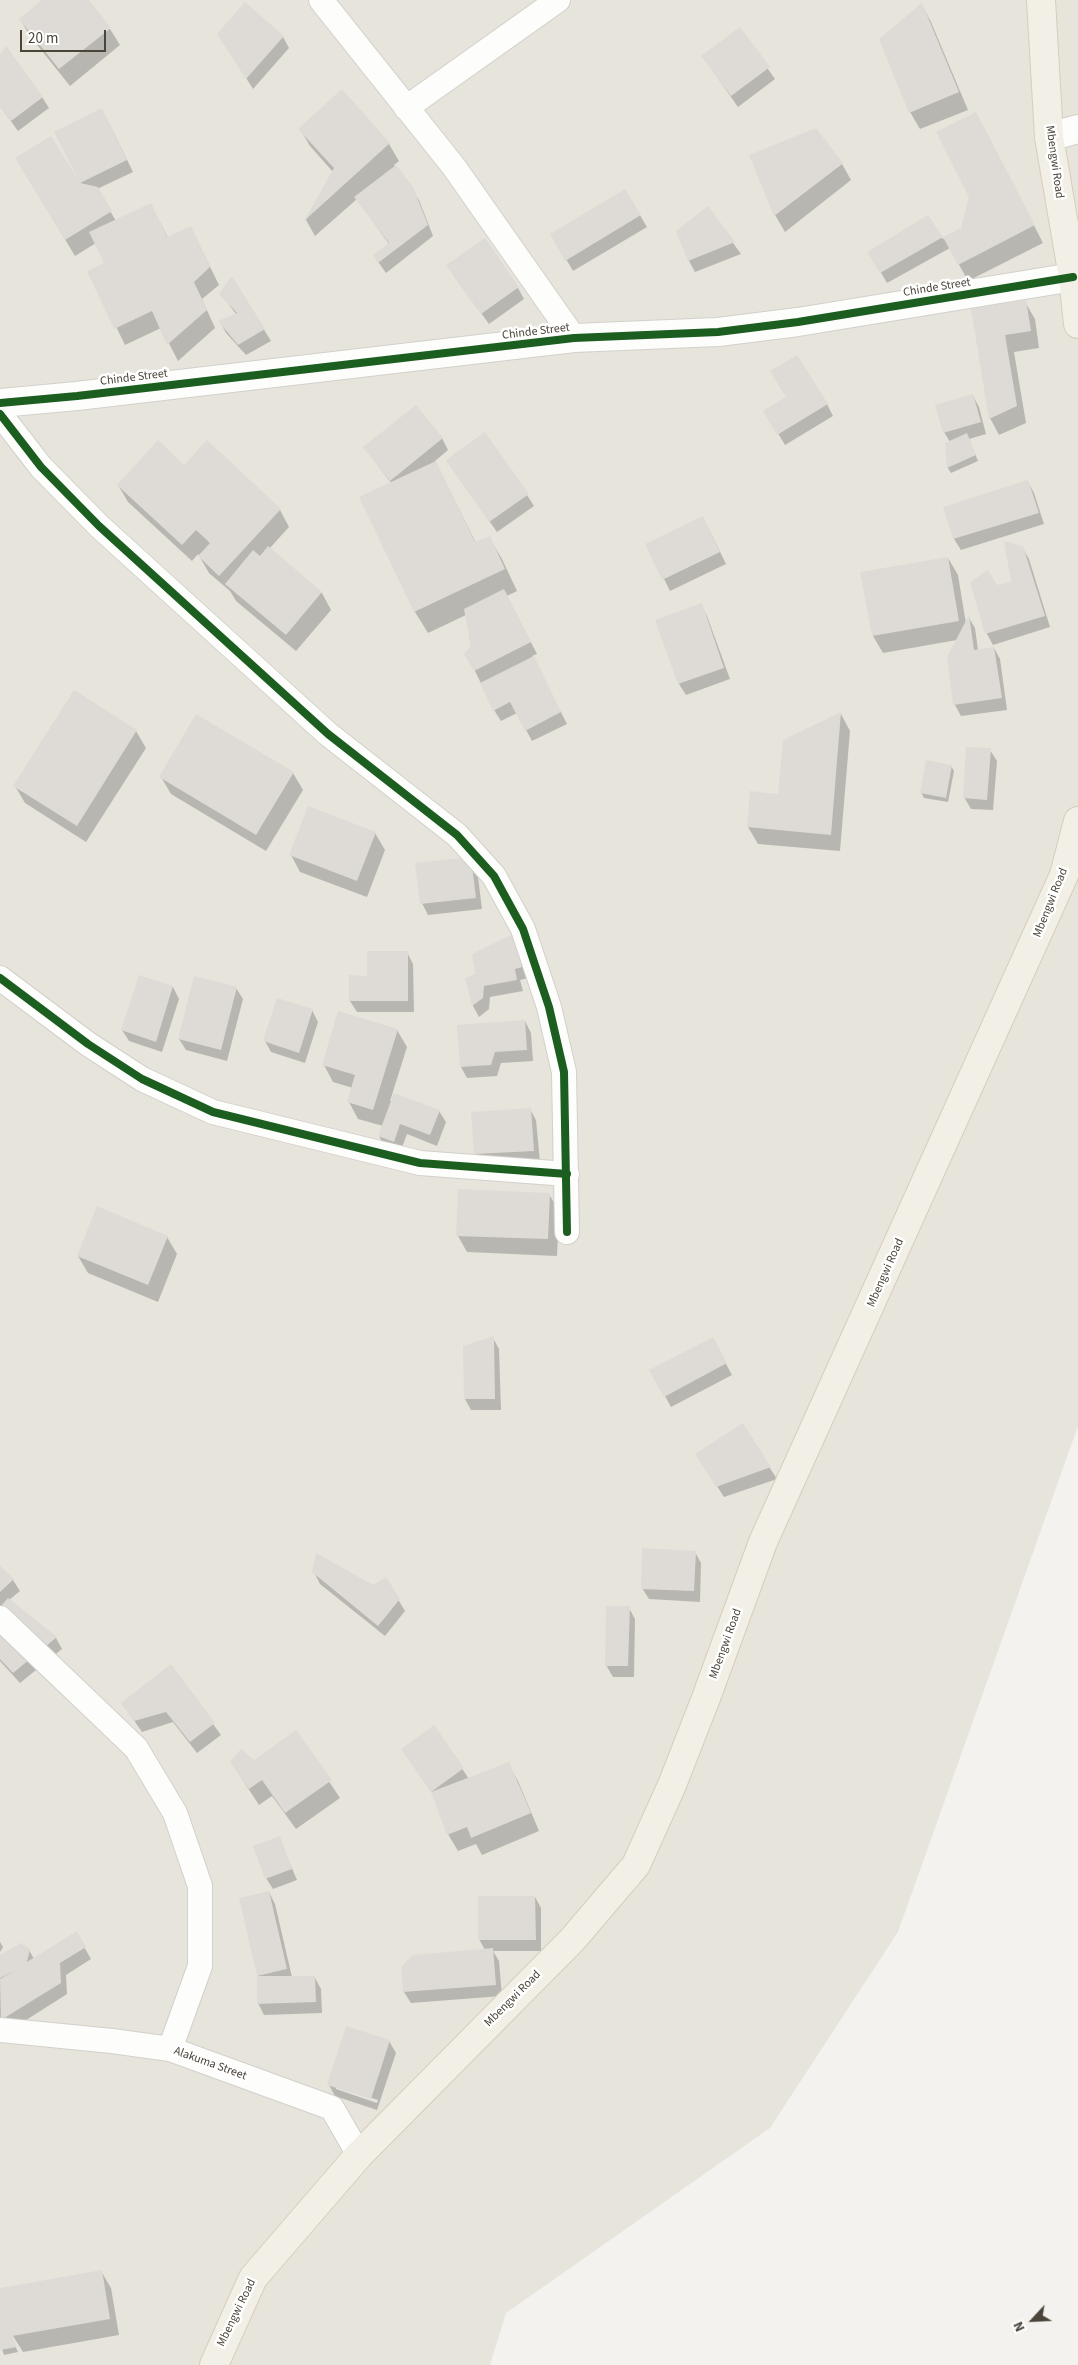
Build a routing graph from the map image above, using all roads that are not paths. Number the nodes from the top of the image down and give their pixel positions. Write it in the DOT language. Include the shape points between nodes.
graph roads {
  1 [pos="321,0"];
  2 [pos="558,0"];
  3 [pos="1041,0"];
  4 [pos="406,108"];
  5 [pos="1078,129"];
  6 [pos="1049,137"];
  7 [pos="1073,277"];
  8 [pos="1078,324"];
  9 [pos="574,338"];
  10 [pos="0,403"];
  11 [pos="0,414"];
  12 [pos="1078,820"];
  13 [pos="0,978"];
  14 [pos="568,1174"];
  15 [pos="567,1232"];
  16 [pos="0,1618"];
  17 [pos="0,2030"];
  18 [pos="170,2049"];
  19 [pos="359,2155"];
  20 [pos="214,2365"];
  1 -- 4 [label="street"];
  2 -- 4 [label="street"];
  3 -- 6 [label="main road, Mbengwi Road"];
  4 -- 9 [label="street" via="454,167"];
  5 -- 6 [label="street"];
  6 -- 7 [label="main road, Mbengwi Road"];
  7 -- 8 [label="main road, Mbengwi Road"];
  7 -- 9 [label="street, Chinde Street" via="718,332"];
  9 -- 10 [label="street, Chinde Street"];
  11 -- 14 [label="street" via="41,467 99,526 328,734 457,835 494,876 523,930 549,1007 564,1072"];
  12 -- 19 [label="main road, Mbengwi Road" via="1064,875 763,1542 672,1785 636,1865 573,1939"];
  13 -- 14 [label="street" via="88,1044 142,1079 213,1112 420,1163"];
  14 -- 15 [label="street"];
  16 -- 18 [label="street" via="136,1748 175,1813 200,1886 200,1966"];
  17 -- 18 [label="street, Alakuma Street"];
  18 -- 19 [label="street, Alakuma Street" via="332,2108"];
  19 -- 20 [label="main road, Mbengwi Road" via="253,2278"];
}
